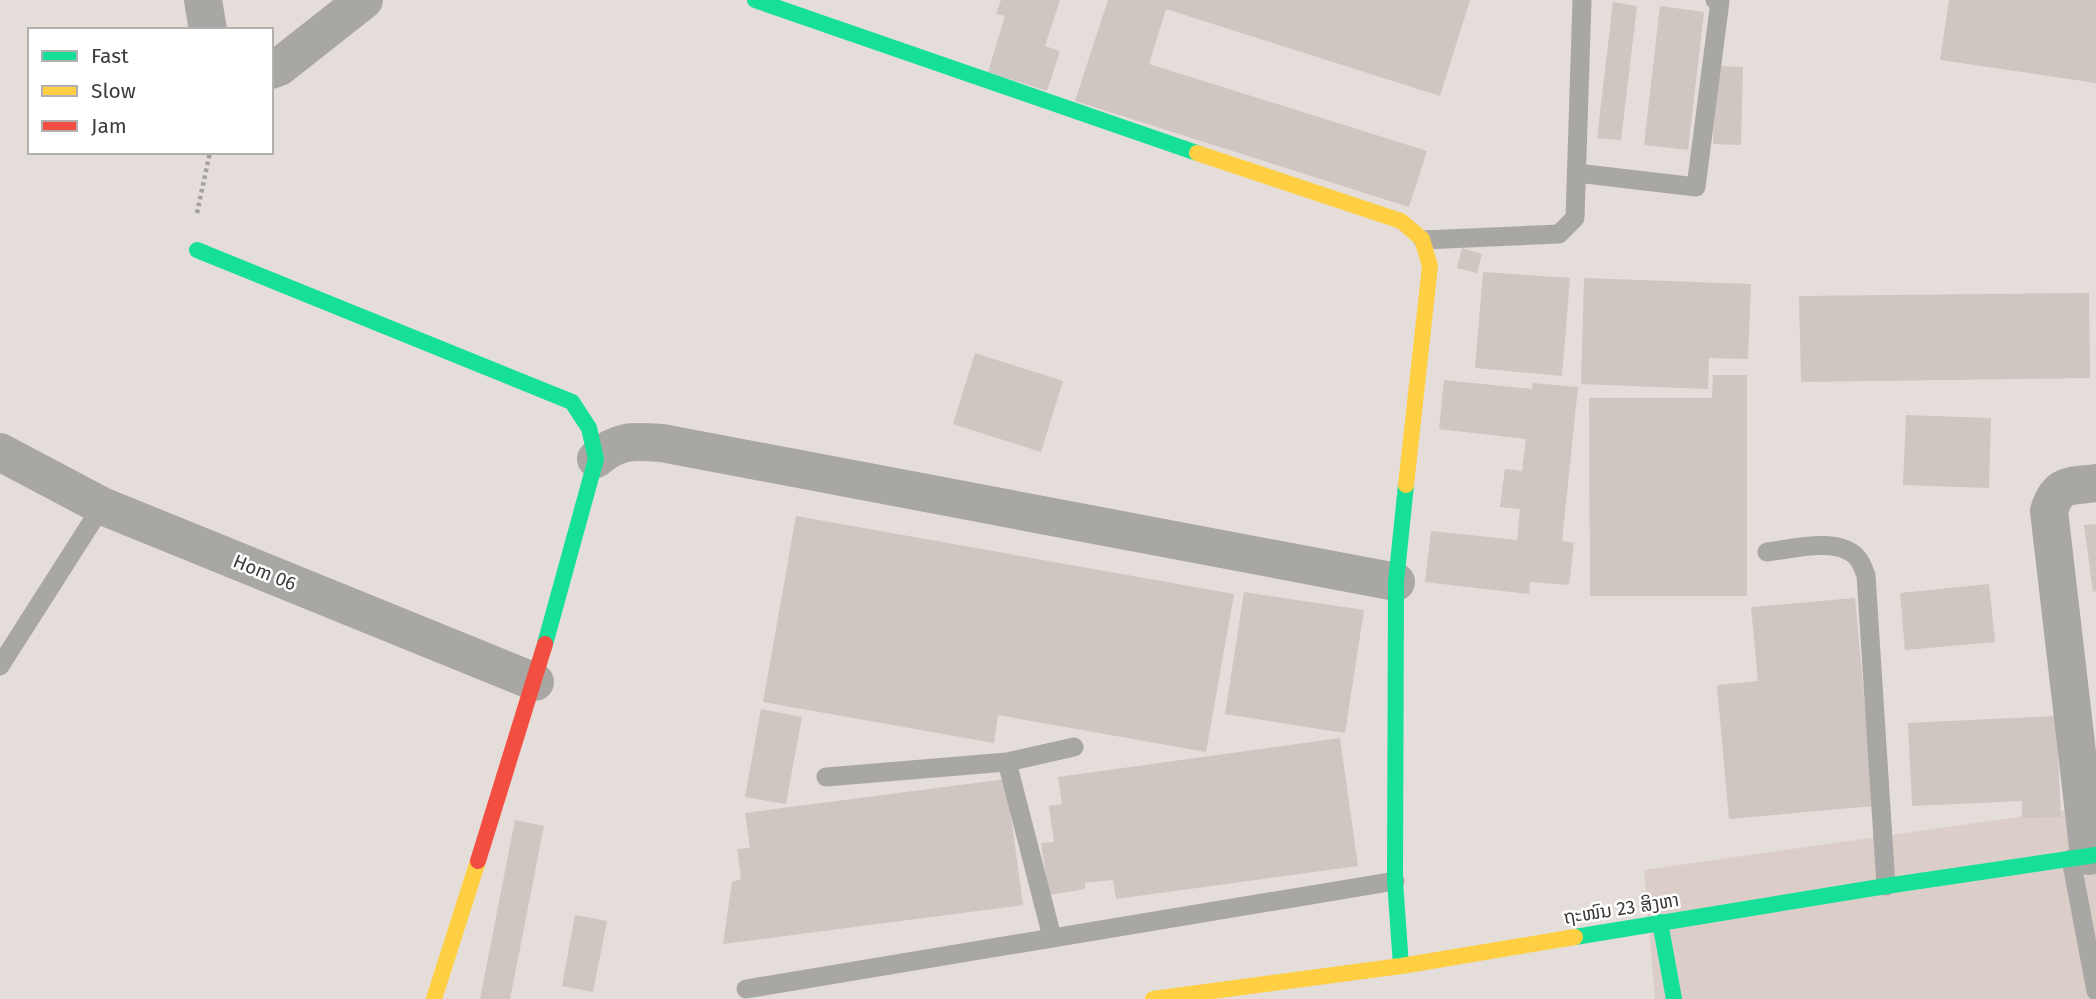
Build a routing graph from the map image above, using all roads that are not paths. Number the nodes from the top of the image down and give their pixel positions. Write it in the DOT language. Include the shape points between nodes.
graph roads {
  1 [pos="203,0"];
  2 [pos="364,0"];
  3 [pos="755,0"];
  4 [pos="1582,0"];
  5 [pos="1715,0"];
  6 [pos="208,28"];
  7 [pos="273,68"];
  8 [pos="1577,173"];
  9 [pos="1423,240"];
  10 [pos="197,250"];
  11 [pos="0,452"];
  12 [pos="596,459"];
  13 [pos="2096,483"];
  14 [pos="102,506"];
  15 [pos="1767,552"];
  16 [pos="1396,582"];
  17 [pos="0,666"];
  18 [pos="535,682"];
  19 [pos="1074,747"];
  20 [pos="1007,762"];
  21 [pos="826,777"];
  22 [pos="2085,857"];
  23 [pos="1395,881"];
  24 [pos="1886,886"];
  25 [pos="1660,922"];
  26 [pos="1052,937"];
  27 [pos="1401,966"];
  28 [pos="746,989"];
  29 [pos="2096,991"];
  30 [pos="434,999"];
  31 [pos="1153,999"];
  32 [pos="1674,999"];
  1 -- 6 [label="street"];
  2 -- 7 [label="street"];
  3 -- 9 [label="street" via="1401,221"];
  4 -- 8 [label="lane"];
  5 -- 8 [label="lane" via="1720,1 1696,187"];
  8 -- 9 [label="lane" via="1576,218 1559,234"];
  9 -- 16 [label="street" via="1430,265"];
  10 -- 12 [label="street" via="572,402 593,432"];
  11 -- 14 [label="street, Hom 06"];
  12 -- 16 [label="street" via="610,446 635,441 662,443"];
  12 -- 18 [label="street"];
  13 -- 22 [label="street" via="2065,487 2054,494 2049,511"];
  14 -- 17 [label="lane"];
  14 -- 18 [label="street, Hom 06"];
  15 -- 24 [label="lane" via="1844,547 1858,558 1866,576"];
  16 -- 23 [label="street"];
  18 -- 30 [label="street"];
  19 -- 20 [label="lane"];
  20 -- 21 [label="lane"];
  20 -- 26 [label="lane"];
  22 -- 24 [label="street, ຖະໜົນ 23 ສິງຫາ"];
  22 -- 29 [label="lane"];
  23 -- 26 [label="lane"];
  23 -- 27 [label="street"];
  24 -- 25 [label="street, ຖະໜົນ 23 ສິງຫາ"];
  25 -- 27 [label="street, ຖະໜົນ 23 ສິງຫາ"];
  25 -- 32 [label="street"];
  26 -- 28 [label="lane"];
  27 -- 31 [label="street, ຖະໜົນ 23 ສິງຫາ"];
}
